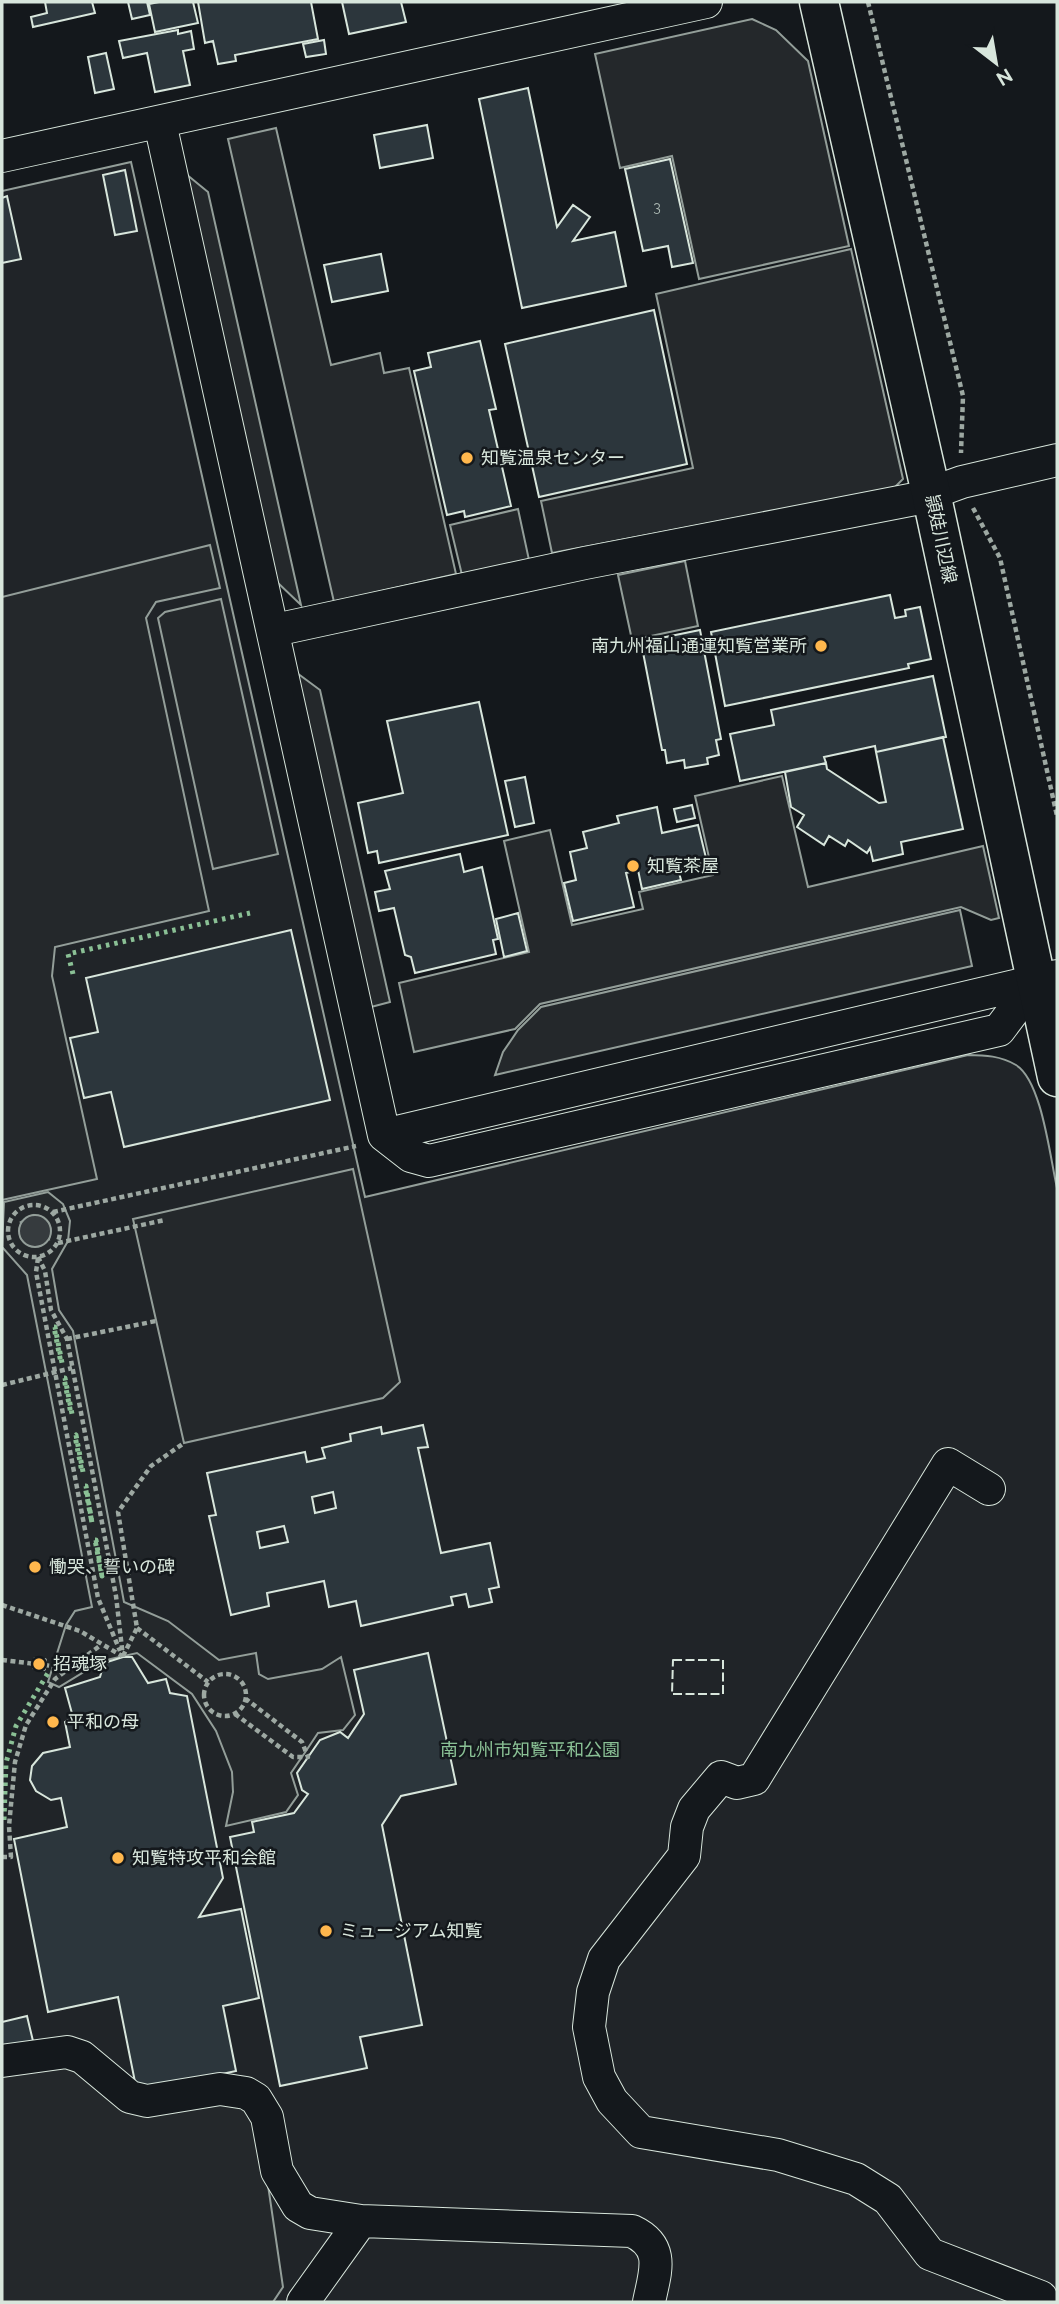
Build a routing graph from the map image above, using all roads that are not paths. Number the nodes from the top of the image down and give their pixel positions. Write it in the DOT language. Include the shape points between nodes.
graph roads {
  1 [pos="706,2"];
  2 [pos="820,2"];
  3 [pos="160,123"];
  4 [pos="2,156"];
  5 [pos="1057,460"];
  6 [pos="947,488"];
  7 [pos="275,631"];
  8 [pos="1046,978"];
  9 [pos="1057,1077"];
  10 [pos="989,1489"];
  11 [pos="2,2061"];
  12 [pos="361,2221"];
  13 [pos="1044,2296"];
  14 [pos="303,2302"];
  15 [pos="649,2302"];
  1 -- 3 [label="street"];
  2 -- 6 [label="main road, 頴娃川辺線"];
  3 -- 4 [label="street"];
  3 -- 7 [label="street"];
  5 -- 6 [label="street"];
  6 -- 7 [label="street"];
  6 -- 8 [label="main road, 頴娃川辺線"];
  7 -- 8 [label="street" via="384,1135 411,1156 429,1161 999,1030"];
  8 -- 9 [label="main road, 頴娃川辺線"];
  10 -- 13 [label="street" via="948,1464 754,1779 737,1783 721,1777 694,1809 684,1856 604,1959 593,1992 589,2027 599,2077 612,2101 642,2132 778,2155 856,2179 888,2199 930,2254"];
  11 -- 12 [label="street" via="67,2052 82,2057 130,2097 147,2101 220,2088 246,2093 256,2099 267,2117 277,2171 298,2206 310,2213"];
  12 -- 14 [label="street"];
  12 -- 15 [label="street" via="632,2231 648,2238 656,2252"];
}
